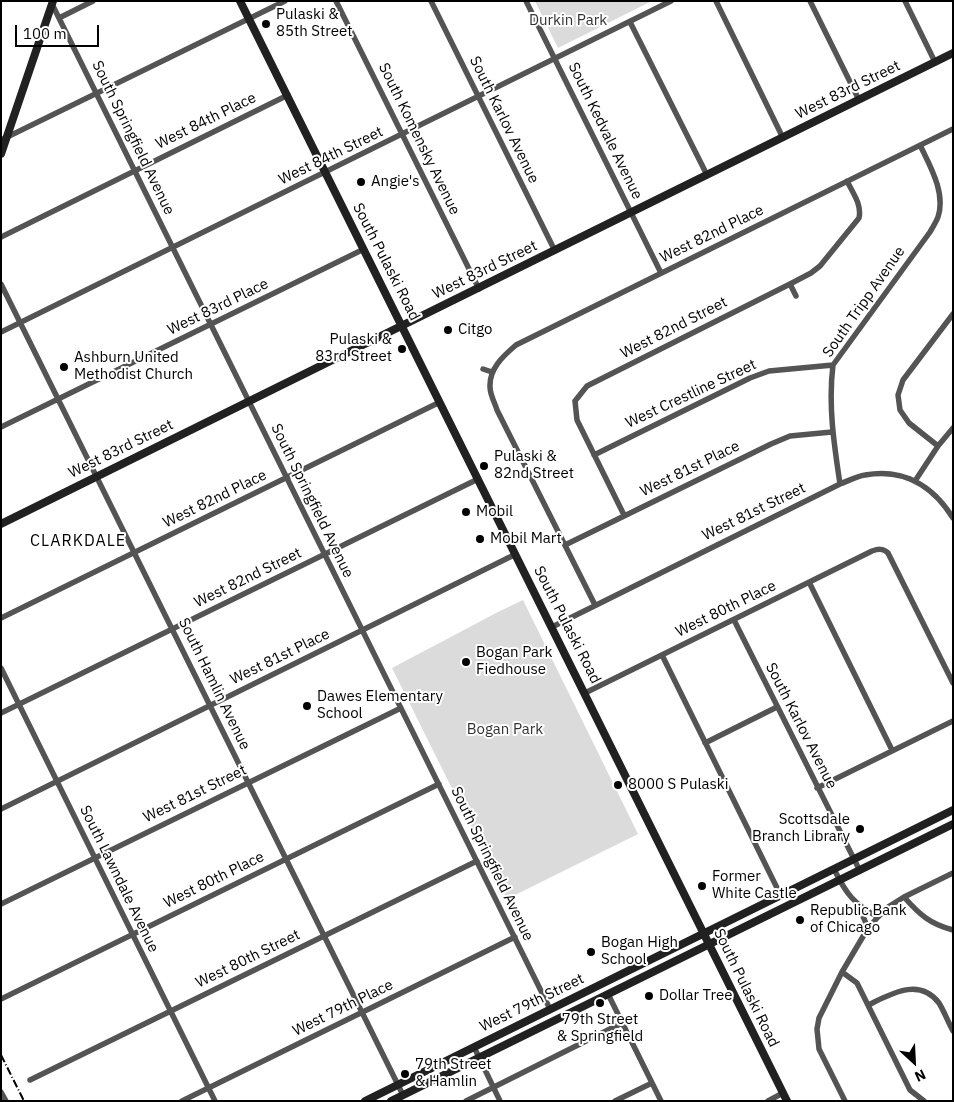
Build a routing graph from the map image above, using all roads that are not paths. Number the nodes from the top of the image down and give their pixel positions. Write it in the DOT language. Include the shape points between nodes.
graph roads {
  1 [pos="93,1"];
  2 [pos="240,1"];
  3 [pos="285,1"];
  4 [pos="336,1"];
  5 [pos="431,1"];
  6 [pos="526,1"];
  7 [pos="672,1"];
  8 [pos="716,1"];
  9 [pos="810,1"];
  10 [pos="905,1"];
  11 [pos="53,2"];
  12 [pos="59,18"];
  13 [pos="249,19"];
  14 [pos="630,22"];
  15 [pos="953,54"];
  16 [pos="555,59"];
  17 [pos="935,62"];
  18 [pos="97,94"];
  19 [pos="288,95"];
  20 [pos="479,97"];
  21 [pos="859,100"];
  22 [pos="953,129"];
  23 [pos="402,134"];
  24 [pos="783,138"];
  25 [pos="4,139"];
  26 [pos="920,145"];
  27 [pos="1,154"];
  28 [pos="135,171"];
  29 [pos="326,172"];
  30 [pos="707,175"];
  31 [pos="847,181"];
  32 [pos="631,213"];
  33 [pos="1,237"];
  34 [pos="174,248"];
  35 [pos="364,249"];
  36 [pos="555,251"];
  37 [pos="661,273"];
  38 [pos="1,284"];
  39 [pos="790,284"];
  40 [pos="479,288"];
  41 [pos="796,296"];
  42 [pos="953,314"];
  43 [pos="20,323"];
  44 [pos="212,325"];
  45 [pos="403,326"];
  46 [pos="1,332"];
  47 [pos="833,365"];
  48 [pos="483,369"];
  49 [pos="492,372"];
  50 [pos="58,400"];
  51 [pos="249,402"];
  52 [pos="440,402"];
  53 [pos="1,427"];
  54 [pos="953,428"];
  55 [pos="832,432"];
  56 [pos="938,446"];
  57 [pos="594,455"];
  58 [pos="97,477"];
  59 [pos="287,478"];
  60 [pos="478,479"];
  61 [pos="915,480"];
  62 [pos="840,484"];
  63 [pos="624,515"];
  64 [pos="953,518"];
  65 [pos="1,524"];
  66 [pos="564,545"];
  67 [pos="134,552"];
  68 [pos="325,554"];
  69 [pos="516,554"];
  70 [pos="809,582"];
  71 [pos="595,606"];
  72 [pos="1,618"];
  73 [pos="734,620"];
  74 [pos="552,627"];
  75 [pos="172,629"];
  76 [pos="363,631"];
  77 [pos="662,655"];
  78 [pos="1,668"];
  79 [pos="953,683"];
  80 [pos="585,693"];
  81 [pos="19,704"];
  82 [pos="210,705"];
  83 [pos="777,707"];
  84 [pos="401,708"];
  85 [pos="1,713"];
  86 [pos="953,721"];
  87 [pos="705,743"];
  88 [pos="892,750"];
  89 [pos="58,782"];
  90 [pos="248,782"];
  91 [pos="439,784"];
  92 [pos="818,788"];
  93 [pos="1,810"];
  94 [pos="953,810"];
  95 [pos="953,824"];
  96 [pos="95,858"];
  97 [pos="286,859"];
  98 [pos="854,859"];
  99 [pos="477,861"];
  100 [pos="834,869"];
  101 [pos="860,871"];
  102 [pos="953,873"];
  103 [pos="840,881"];
  104 [pos="781,896"];
  105 [pos="904,897"];
  106 [pos="1,904"];
  107 [pos="858,905"];
  108 [pos="878,916"];
  109 [pos="868,928"];
  110 [pos="953,930"];
  111 [pos="132,934"];
  112 [pos="704,934"];
  113 [pos="324,936"];
  114 [pos="515,937"];
  115 [pos="709,945"];
  116 [pos="842,972"];
  117 [pos="608,994"];
  118 [pos="1,999"];
  119 [pos="868,1005"];
  120 [pos="550,1009"];
  121 [pos="171,1011"];
  122 [pos="362,1012"];
  123 [pos="622,1023"];
  124 [pos="953,1031"];
  125 [pos="474,1047"];
  126 [pos="479,1058"];
  127 [pos="30,1080"];
  128 [pos="652,1083"];
  129 [pos="398,1084"];
  130 [pos="493,1087"];
  131 [pos="208,1088"];
  132 [pos="2,1093"];
  133 [pos="403,1095"];
  134 [pos="785,1097"];
  135 [pos="6,1101"];
  136 [pos="182,1101"];
  137 [pos="215,1101"];
  138 [pos="365,1101"];
  139 [pos="391,1101"];
  140 [pos="466,1101"];
  141 [pos="500,1101"];
  142 [pos="615,1101"];
  143 [pos="661,1101"];
  144 [pos="768,1101"];
  145 [pos="845,1101"];
  146 [pos="924,1101"];
  1 -- 12 [label="street"];
  2 -- 13 [label="main road, South Pulaski Road"];
  3 -- 13 [label="street"];
  4 -- 23 [label="street, South Komensky Avenue"];
  5 -- 20 [label="street, South Karlov Avenue"];
  6 -- 16 [label="street, South Kedvale Avenue"];
  7 -- 14 [label="street, West 84th Street"];
  8 -- 24 [label="street"];
  9 -- 21 [label="street"];
  10 -- 17 [label="street"];
  11 -- 12 [label="street, South Springfield Avenue"];
  11 -- 25 [label="main road"];
  12 -- 18 [label="street, South Springfield Avenue"];
  13 -- 18 [label="street"];
  13 -- 19 [label="main road, South Pulaski Road"];
  14 -- 16 [label="street, West 84th Street"];
  14 -- 30 [label="street"];
  15 -- 17 [label="main road, West 83rd Street"];
  16 -- 20 [label="street, West 84th Street"];
  16 -- 32 [label="street, South Kedvale Avenue"];
  17 -- 21 [label="main road, West 83rd Street"];
  18 -- 25 [label="street"];
  18 -- 28 [label="street, South Springfield Avenue"];
  19 -- 28 [label="street, West 84th Place"];
  19 -- 29 [label="main road, South Pulaski Road"];
  20 -- 23 [label="street, West 84th Street"];
  20 -- 36 [label="street, South Karlov Avenue"];
  21 -- 24 [label="main road, West 83rd Street"];
  22 -- 26 [label="street, West 82nd Place"];
  23 -- 29 [label="street, West 84th Street"];
  23 -- 40 [label="street, South Komensky Avenue"];
  24 -- 30 [label="main road, West 83rd Street"];
  25 -- 27 [label="main road"];
  26 -- 31 [label="street, West 82nd Place"];
  26 -- 47 [label="street, South Tripp Avenue" via="934,174 939,197 938,217"];
  28 -- 33 [label="street, West 84th Place"];
  28 -- 34 [label="street, South Springfield Avenue"];
  29 -- 34 [label="street, West 84th Street"];
  29 -- 35 [label="main road, South Pulaski Road"];
  30 -- 32 [label="main road, West 83rd Street"];
  31 -- 37 [label="street, West 82nd Place"];
  31 -- 39 [label="street, West 82nd Street" via="858,204 859,218 820,266"];
  32 -- 36 [label="main road, West 83rd Street"];
  32 -- 37 [label="street, South Kedvale Avenue"];
  34 -- 43 [label="street, West 84th Street"];
  34 -- 44 [label="street, South Springfield Avenue"];
  35 -- 44 [label="street, West 83rd Place"];
  35 -- 45 [label="main road, South Pulaski Road"];
  36 -- 40 [label="main road, West 83rd Street"];
  37 -- 49 [label="street, West 82nd Place" via="516,345"];
  38 -- 43 [label="street, South Hamlin Avenue"];
  39 -- 41 [label="street"];
  39 -- 57 [label="street, West 82nd Street" via="587,386 572,399 577,420"];
  40 -- 45 [label="main road, West 83rd Street"];
  42 -- 56 [label="street" via="903,380 898,395 900,410 909,423"];
  43 -- 46 [label="street, West 84th Street"];
  43 -- 50 [label="street, South Hamlin Avenue"];
  44 -- 50 [label="street, West 83rd Place"];
  44 -- 51 [label="street, South Springfield Avenue"];
  45 -- 51 [label="main road, West 83rd Street"];
  45 -- 52 [label="main road, South Pulaski Road"];
  47 -- 55 [label="street, South Tripp Avenue" via="830,390"];
  47 -- 57 [label="street, West Crestline Street" via="769,371 750,378"];
  48 -- 49 [label="street"];
  49 -- 66 [label="street" via="490,388 497,410"];
  50 -- 53 [label="street, West 83rd Place"];
  50 -- 58 [label="street, South Hamlin Avenue"];
  51 -- 58 [label="main road, West 83rd Street"];
  51 -- 59 [label="street, South Springfield Avenue"];
  52 -- 59 [label="street, West 82nd Place"];
  52 -- 60 [label="main road, South Pulaski Road"];
  54 -- 56 [label="street"];
  55 -- 62 [label="street, South Tripp Avenue"];
  55 -- 63 [label="street, West 81st Place" via="790,436"];
  56 -- 61 [label="street"];
  57 -- 63 [label="street"];
  58 -- 65 [label="main road, West 83rd Street"];
  58 -- 67 [label="street, South Hamlin Avenue"];
  59 -- 67 [label="street, West 82nd Place"];
  59 -- 68 [label="street, South Springfield Avenue"];
  60 -- 68 [label="street, West 82nd Street"];
  60 -- 69 [label="main road, South Pulaski Road"];
  61 -- 62 [label="street, West 81st Street" via="877,474 863,475"];
  61 -- 64 [label="street" via="943,503"];
  62 -- 71 [label="street, West 81st Street"];
  63 -- 66 [label="street, West 81st Place"];
  66 -- 71 [label="street"];
  67 -- 72 [label="street, West 82nd Place"];
  67 -- 75 [label="street, South Hamlin Avenue"];
  68 -- 75 [label="street, West 82nd Street"];
  68 -- 76 [label="street, South Springfield Avenue"];
  69 -- 74 [label="main road, South Pulaski Road"];
  69 -- 76 [label="street, West 81st Place"];
  70 -- 73 [label="street, West 80th Place"];
  70 -- 79 [label="street, West 80th Place" via="872,551 885,550"];
  70 -- 88 [label="street"];
  71 -- 74 [label="street, West 81st Street"];
  73 -- 77 [label="street, West 80th Place"];
  73 -- 83 [label="street, South Karlov Avenue"];
  74 -- 80 [label="main road, South Pulaski Road"];
  75 -- 81 [label="street, West 82nd Street"];
  75 -- 82 [label="street, South Hamlin Avenue"];
  76 -- 82 [label="street, West 81st Place"];
  76 -- 84 [label="street, South Springfield Avenue"];
  77 -- 80 [label="street, West 80th Place"];
  77 -- 87 [label="street"];
  78 -- 81 [label="street, South Lawndale Avenue"];
  80 -- 112 [label="main road, South Pulaski Road"];
  81 -- 85 [label="street, West 82nd Street"];
  81 -- 89 [label="street, South Lawndale Avenue"];
  82 -- 89 [label="street, West 81st Place"];
  82 -- 90 [label="street, South Hamlin Avenue"];
  83 -- 87 [label="street"];
  83 -- 92 [label="street, South Karlov Avenue"];
  84 -- 90 [label="street, West 81st Street"];
  84 -- 91 [label="street, South Springfield Avenue"];
  86 -- 88 [label="street"];
  87 -- 104 [label="street"];
  88 -- 92 [label="street"];
  89 -- 93 [label="street, West 81st Place"];
  89 -- 96 [label="street, South Lawndale Avenue"];
  90 -- 96 [label="street, West 81st Street"];
  90 -- 97 [label="street, South Hamlin Avenue"];
  91 -- 97 [label="street, West 80th Place"];
  91 -- 99 [label="street, South Springfield Avenue"];
  92 -- 98 [label="street, South Karlov Avenue"];
  94 -- 98 [label="main road, West 79th Street"];
  95 -- 101 [label="main road, West 79th Street"];
  96 -- 106 [label="street, West 81st Street"];
  96 -- 111 [label="street, South Lawndale Avenue"];
  97 -- 111 [label="street, West 80th Place"];
  97 -- 113 [label="street, South Hamlin Avenue"];
  98 -- 100 [label="main road, West 79th Street"];
  98 -- 101 [label="street, South Karlov Avenue"];
  99 -- 113 [label="street, West 80th Street"];
  99 -- 114 [label="street, South Springfield Avenue"];
  100 -- 103 [label="street"];
  100 -- 104 [label="main road, West 79th Street"];
  101 -- 103 [label="main road, West 79th Street"];
  102 -- 105 [label="street"];
  103 -- 107 [label="street"];
  103 -- 115 [label="main road, West 79th Street"];
  104 -- 112 [label="main road, West 79th Street"];
  105 -- 108 [label="street"];
  105 -- 110 [label="street" via="925,919"];
  107 -- 108 [label="street"];
  107 -- 109 [label="street"];
  108 -- 109 [label="street"];
  109 -- 116 [label="street"];
  111 -- 118 [label="street, West 80th Place"];
  111 -- 121 [label="street, South Lawndale Avenue"];
  112 -- 115 [label="main road, South Pulaski Road"];
  112 -- 120 [label="main road, West 79th Street"];
  113 -- 121 [label="street, West 80th Street"];
  113 -- 122 [label="street, South Hamlin Avenue"];
  114 -- 120 [label="street, South Springfield Avenue"];
  114 -- 122 [label="street, West 79th Place"];
  115 -- 117 [label="main road, West 79th Street"];
  115 -- 134 [label="main road, South Pulaski Road"];
  116 -- 119 [label="street" via="857,983"];
  116 -- 145 [label="street" via="819,1018 817,1029 821,1054"];
  117 -- 123 [label="street"];
  117 -- 126 [label="main road, West 79th Street"];
  119 -- 124 [label="street" via="896,992 917,988 929,993 939,1004"];
  119 -- 146 [label="street" via="910,1090"];
  120 -- 125 [label="main road, West 79th Street"];
  121 -- 127 [label="street, West 80th Street"];
  121 -- 131 [label="street, South Lawndale Avenue"];
  122 -- 129 [label="street, South Hamlin Avenue"];
  122 -- 131 [label="street, West 79th Place"];
  123 -- 128 [label="street"];
  123 -- 130 [label="street"];
  125 -- 126 [label="street"];
  125 -- 129 [label="main road, West 79th Street"];
  126 -- 130 [label="street"];
  126 -- 133 [label="main road, West 79th Street"];
  128 -- 142 [label="street"];
  128 -- 143 [label="street"];
  129 -- 133 [label="street, South Hamlin Avenue"];
  129 -- 138 [label="main road, West 79th Street"];
  130 -- 140 [label="street"];
  130 -- 141 [label="street"];
  131 -- 136 [label="street, West 79th Place"];
  131 -- 137 [label="street, South Lawndale Avenue"];
  132 -- 135 [label="street"];
  133 -- 139 [label="main road, West 79th Street"];
  134 -- 144 [label="street"];
}
